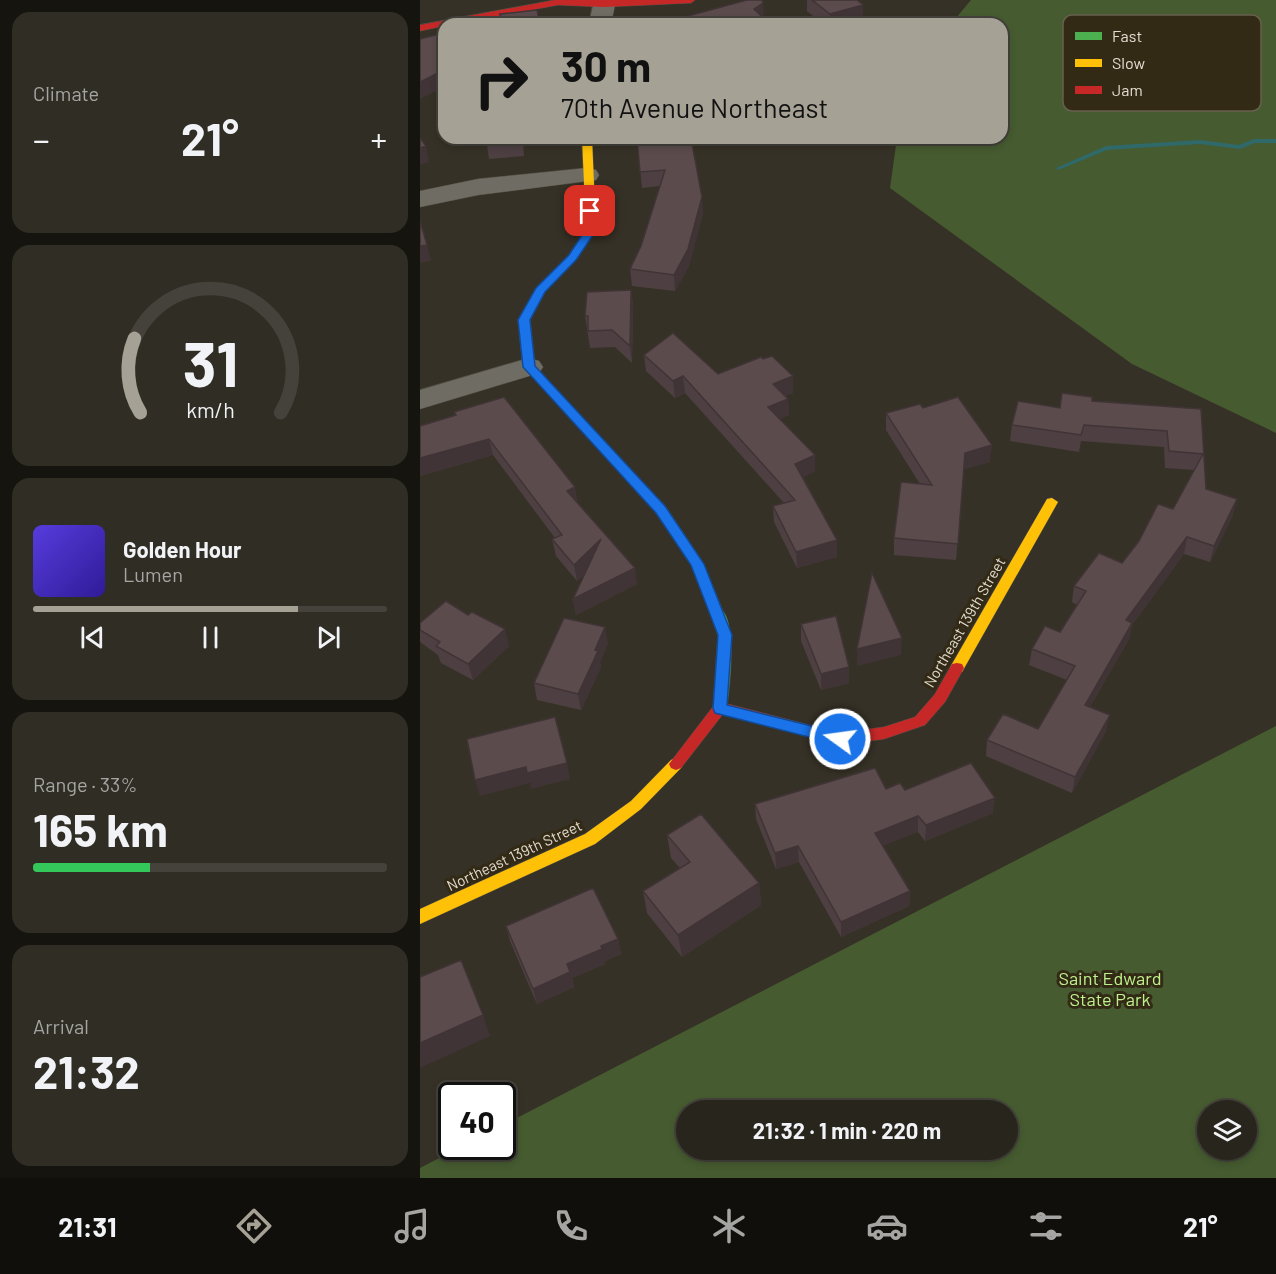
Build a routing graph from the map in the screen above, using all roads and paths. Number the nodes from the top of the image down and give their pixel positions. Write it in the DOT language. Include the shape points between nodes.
graph roads {
  1 [pos="691,0"];
  2 [pos="603,9"];
  3 [pos="473,18"];
  4 [pos="438,25"];
  5 [pos="420,28"];
  6 [pos="587,144"];
  7 [pos="587,175"];
  8 [pos="420,199"];
  9 [pos="529,367"];
  10 [pos="420,400"];
  11 [pos="1052,502"];
  12 [pos="720,708"];
  13 [pos="420,917"];
  1 -- 2 [label="street"];
  2 -- 3 [label="street" via="558,2"];
  4 -- 5 [label="street"];
  6 -- 7 [label="street"];
  7 -- 8 [label="street" via="478,187"];
  7 -- 9 [label="street" via="591,229 573,257 540,290 524,320"];
  9 -- 10 [label="street"];
  9 -- 12 [label="street" via="661,510 698,564 725,635"];
  11 -- 12 [label="street, Northeast 139th Street" via="940,698 920,721 884,733 840,739"];
  12 -- 13 [label="street, Northeast 139th Street" via="676,764 636,805 590,839"];
}
